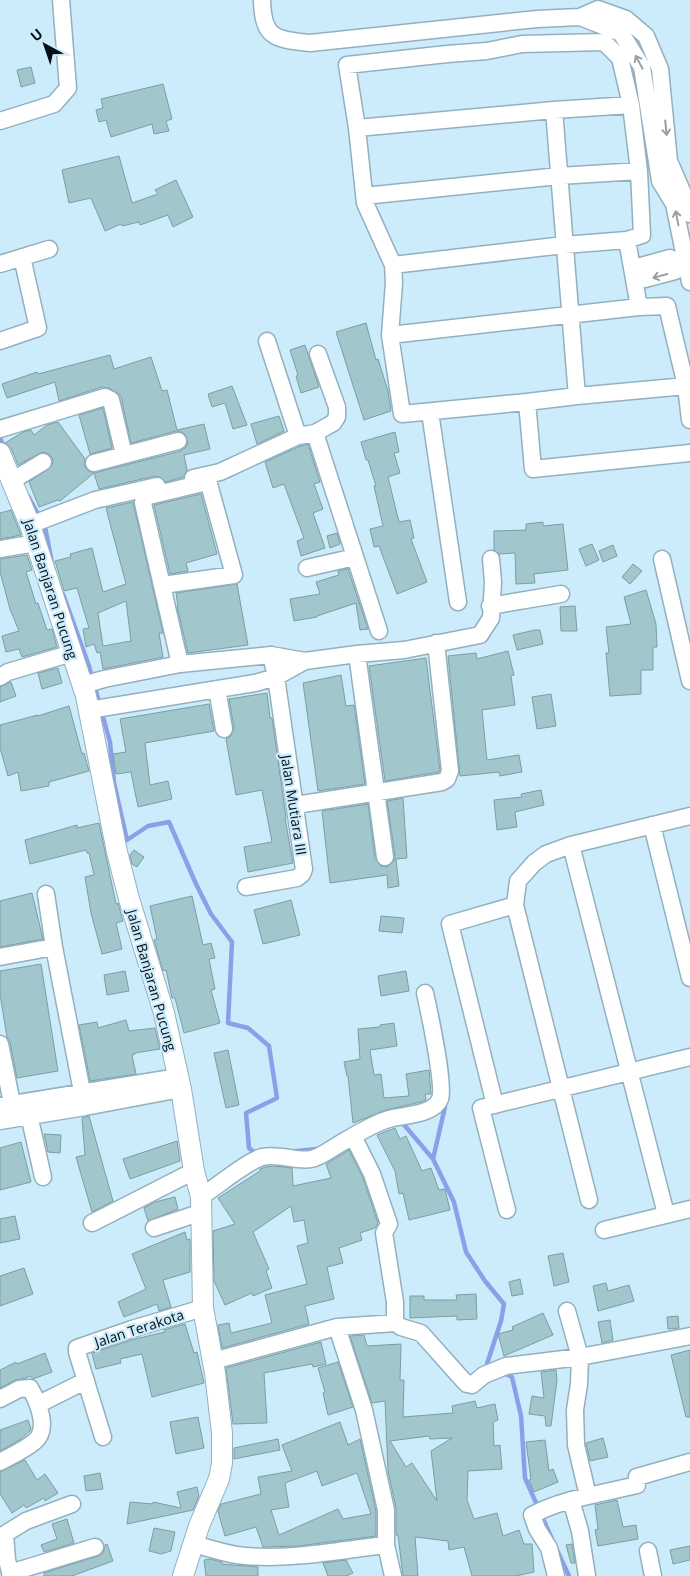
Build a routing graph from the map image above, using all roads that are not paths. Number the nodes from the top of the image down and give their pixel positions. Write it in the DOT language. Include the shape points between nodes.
graph roads {
  1 [pos="61,0"];
  2 [pos="262,0"];
  3 [pos="580,17"];
  4 [pos="631,105"];
  5 [pos="554,110"];
  6 [pos="0,121"];
  7 [pos="357,128"];
  8 [pos="639,171"];
  9 [pos="559,176"];
  10 [pos="364,196"];
  11 [pos="690,214"];
  12 [pos="627,240"];
  13 [pos="564,245"];
  14 [pos="49,249"];
  15 [pos="22,257"];
  16 [pos="681,262"];
  17 [pos="0,264"];
  18 [pos="393,265"];
  19 [pos="636,276"];
  20 [pos="690,282"];
  21 [pos="639,307"];
  22 [pos="570,315"];
  23 [pos="390,335"];
  24 [pos="0,341"];
  25 [pos="267,341"];
  26 [pos="318,354"];
  27 [pos="686,386"];
  28 [pos="576,396"];
  29 [pos="527,402"];
  30 [pos="430,412"];
  31 [pos="690,420"];
  32 [pos="1,429"];
  33 [pos="315,433"];
  34 [pos="298,436"];
  35 [pos="178,441"];
  36 [pos="0,453"];
  37 [pos="690,453"];
  38 [pos="124,455"];
  39 [pos="43,462"];
  40 [pos="94,463"];
  41 [pos="17,478"];
  42 [pos="37,528"];
  43 [pos="0,549"];
  44 [pos="355,557"];
  45 [pos="491,560"];
  46 [pos="662,560"];
  47 [pos="307,568"];
  48 [pos="162,585"];
  49 [pos="560,594"];
  50 [pos="458,602"];
  51 [pos="490,606"];
  52 [pos="379,631"];
  53 [pos="436,643"];
  54 [pos="72,653"];
  55 [pos="357,654"];
  56 [pos="271,655"];
  57 [pos="305,661"];
  58 [pos="180,664"];
  59 [pos="0,677"];
  60 [pos="276,677"];
  61 [pos="690,681"];
  62 [pos="85,685"];
  63 [pos="217,689"];
  64 [pos="98,708"];
  65 [pos="224,728"];
  66 [pos="377,793"];
  67 [pos="296,805"];
  68 [pos="690,816"];
  69 [pos="652,825"];
  70 [pos="571,845"];
  71 [pos="385,857"];
  72 [pos="246,887"];
  73 [pos="46,894"];
  74 [pos="515,905"];
  75 [pos="54,947"];
  76 [pos="0,957"];
  77 [pos="690,978"];
  78 [pos="425,993"];
  79 [pos="0,1044"];
  80 [pos="690,1057"];
  81 [pos="630,1072"];
  82 [pos="179,1083"];
  83 [pos="561,1088"];
  84 [pos="83,1100"];
  85 [pos="495,1105"];
  86 [pos="11,1112"];
  87 [pos="353,1136"];
  88 [pos="194,1171"];
  89 [pos="42,1177"];
  90 [pos="589,1200"];
  91 [pos="201,1204"];
  92 [pos="690,1209"];
  93 [pos="507,1210"];
  94 [pos="666,1214"];
  95 [pos="92,1223"];
  96 [pos="154,1228"];
  97 [pos="604,1230"];
  98 [pos="203,1308"];
  99 [pos="567,1311"];
  100 [pos="396,1323"];
  101 [pos="337,1327"];
  102 [pos="690,1336"];
  103 [pos="580,1357"];
  104 [pos="213,1360"];
  105 [pos="85,1381"];
  106 [pos="0,1399"];
  107 [pos="39,1404"];
  108 [pos="103,1437"];
  109 [pos="0,1462"];
  110 [pos="690,1462"];
  111 [pos="588,1496"];
  112 [pos="571,1500"];
  113 [pos="72,1504"];
  114 [pos="193,1544"];
  115 [pos="386,1545"];
  116 [pos="95,1547"];
  117 [pos="648,1551"];
  118 [pos="11,1574"];
  119 [pos="183,1576"];
  120 [pos="393,1576"];
  121 [pos="556,1576"];
  122 [pos="587,1576"];
  123 [pos="653,1576"];
  1 -- 6 [label="street" via="68,88 54,104"];
  2 -- 3 [label="street" via="263,19 269,32 282,40 310,43"];
  3 -- 11 [label="street, one-way" via="598,9 626,19 646,36 660,69 669,161"];
  16 -- 3 [label="street, one-way" via="674,204 660,181 642,67 621,33"];
  4 -- 5 [label="street"];
  4 -- 7 [label="street" via="620,58 604,42 522,44 487,51 347,65"];
  4 -- 8 [label="street"];
  5 -- 7 [label="street"];
  5 -- 9 [label="street"];
  7 -- 10 [label="street"];
  8 -- 9 [label="street"];
  8 -- 12 [label="street" via="642,235"];
  9 -- 10 [label="street"];
  9 -- 13 [label="street"];
  10 -- 18 [label="street"];
  12 -- 13 [label="street"];
  12 -- 19 [label="street"];
  13 -- 18 [label="street"];
  13 -- 22 [label="street"];
  14 -- 15 [label="street"];
  15 -- 17 [label="street"];
  15 -- 24 [label="street" via="38,328"];
  16 -- 19 [label="street" via="670,258 642,266"];
  16 -- 20 [label="street"];
  18 -- 23 [label="street"];
  19 -- 21 [label="street"];
  21 -- 22 [label="street"];
  21 -- 27 [label="street" via="668,306"];
  22 -- 23 [label="street"];
  22 -- 28 [label="street"];
  23 -- 30 [label="street" via="402,414"];
  25 -- 34 [label="street"];
  26 -- 33 [label="street" via="337,407 337,417"];
  27 -- 28 [label="street"];
  27 -- 31 [label="street"];
  28 -- 29 [label="street"];
  29 -- 30 [label="street"];
  29 -- 37 [label="street" via="533,469"];
  30 -- 50 [label="street"];
  32 -- 38 [label="street" via="105,397 111,400"];
  33 -- 34 [label="street"];
  33 -- 44 [label="street"];
  34 -- 42 [label="street" via="220,472 95,500"];
  35 -- 38 [label="street"];
  36 -- 41 [label="street, Jalan Banjaran Pucung"];
  38 -- 40 [label="street"];
  39 -- 41 [label="street"];
  41 -- 42 [label="street, Jalan Banjaran Pucung"];
  42 -- 43 [label="street"];
  42 -- 54 [label="street, Jalan Banjaran Pucung"];
  44 -- 47 [label="street"];
  44 -- 52 [label="street"];
  45 -- 51 [label="street"];
  46 -- 61 [label="street"];
  48 -- 48 [label="street" via="234,575 210,484 144,499"];
  48 -- 58 [label="street"];
  49 -- 51 [label="street"];
  51 -- 53 [label="street" via="491,618 480,635"];
  53 -- 55 [label="street" via="404,650"];
  53 -- 66 [label="street" via="450,771 442,782"];
  54 -- 59 [label="street"];
  54 -- 62 [label="street, Jalan Banjaran Pucung"];
  55 -- 57 [label="street"];
  55 -- 66 [label="street"];
  56 -- 57 [label="street"];
  56 -- 58 [label="street"];
  56 -- 60 [label="street, Jalan Mutiara III"];
  57 -- 60 [label="street"];
  58 -- 62 [label="street"];
  60 -- 63 [label="street"];
  60 -- 67 [label="street, Jalan Mutiara III"];
  62 -- 64 [label="street, Jalan Banjaran Pucung"];
  63 -- 64 [label="street"];
  63 -- 65 [label="street"];
  64 -- 82 [label="street, Jalan Banjaran Pucung" via="117,852 164,1013"];
  66 -- 67 [label="street"];
  66 -- 71 [label="street"];
  67 -- 72 [label="street, Jalan Mutiara III" via="302,874 289,880"];
  68 -- 69 [label="street"];
  69 -- 70 [label="street"];
  69 -- 77 [label="street"];
  70 -- 74 [label="street" via="546,854 534,863 518,881"];
  70 -- 81 [label="street"];
  73 -- 75 [label="street"];
  74 -- 83 [label="street"];
  74 -- 85 [label="street" via="450,924"];
  75 -- 76 [label="street"];
  75 -- 84 [label="street"];
  78 -- 87 [label="street" via="441,1098 435,1106 388,1119"];
  79 -- 86 [label="street"];
  80 -- 81 [label="street"];
  81 -- 83 [label="street"];
  81 -- 94 [label="street"];
  82 -- 84 [label="street"];
  82 -- 88 [label="street, Jalan Banjaran Pucung"];
  83 -- 85 [label="street"];
  83 -- 90 [label="street"];
  84 -- 86 [label="street"];
  85 -- 93 [label="street" via="481,1108"];
  86 -- 89 [label="street"];
  87 -- 91 [label="street" via="309,1160 261,1157 238,1171"];
  87 -- 100 [label="street" via="372,1174 389,1224 384,1233"];
  88 -- 91 [label="street, Jalan Banjaran Pucung"];
  88 -- 95 [label="street"];
  91 -- 96 [label="street"];
  91 -- 98 [label="street, Jalan Banjaran Pucung"];
  92 -- 94 [label="street"];
  94 -- 97 [label="street"];
  98 -- 104 [label="street, Jalan Banjaran Pucung"];
  98 -- 105 [label="street, Jalan Terakota" via="77,1348"];
  99 -- 103 [label="street"];
  100 -- 101 [label="street"];
  100 -- 103 [label="street" via="421,1332 470,1385 506,1366"];
  101 -- 104 [label="street"];
  101 -- 115 [label="street" via="364,1410 386,1510"];
  102 -- 103 [label="street"];
  103 -- 111 [label="street" via="575,1410 576,1445"];
  104 -- 114 [label="street, Jalan Banjaran Pucung" via="222,1433 222,1463 219,1479"];
  105 -- 107 [label="street"];
  105 -- 108 [label="street, Jalan Terakota"];
  106 -- 107 [label="street" via="26,1387 30,1388"];
  107 -- 109 [label="street" via="41,1435 35,1442"];
  110 -- 111 [label="street" via="637,1477 637,1485"];
  111 -- 112 [label="street"];
  112 -- 121 [label="street" via="538,1512 537,1530 549,1548"];
  112 -- 122 [label="street"];
  113 -- 118 [label="street" via="26,1521 6,1534"];
  114 -- 115 [label="street" via="243,1556 262,1557"];
  114 -- 119 [label="street, Jalan Banjaran Pucung"];
  115 -- 120 [label="street"];
  116 -- 118 [label="street"];
  117 -- 123 [label="street"];
}
